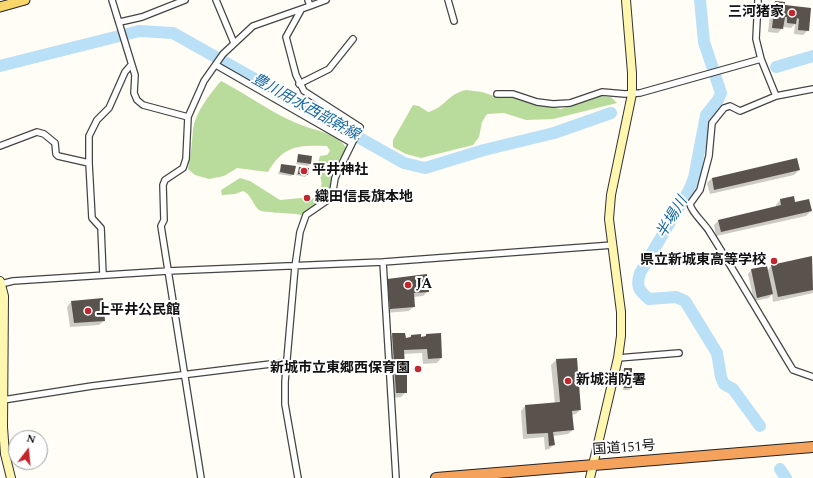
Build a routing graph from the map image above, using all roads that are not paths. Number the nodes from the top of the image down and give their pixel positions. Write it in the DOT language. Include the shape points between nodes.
graph roads {
  1 [pos="26,0"];
  2 [pos="112,0"];
  3 [pos="185,0"];
  4 [pos="216,0"];
  5 [pos="326,0"];
  6 [pos="448,0"];
  7 [pos="626,0"];
  8 [pos="758,0"];
  9 [pos="309,3"];
  10 [pos="0,7"];
  11 [pos="301,10"];
  12 [pos="454,21"];
  13 [pos="120,25"];
  14 [pos="353,39"];
  15 [pos="234,43"];
  16 [pos="761,58"];
  17 [pos="217,64"];
  18 [pos="131,65"];
  19 [pos="299,84"];
  20 [pos="813,89"];
  21 [pos="497,94"];
  22 [pos="632,94"];
  23 [pos="776,96"];
  24 [pos="188,117"];
  25 [pos="353,141"];
  26 [pos="0,146"];
  27 [pos="89,163"];
  28 [pos="613,245"];
  29 [pos="383,262"];
  30 [pos="295,267"];
  31 [pos="168,271"];
  32 [pos="102,275"];
  33 [pos="1,283"];
  34 [pos="679,353"];
  35 [pos="618,358"];
  36 [pos="288,362"];
  37 [pos="2,364"];
  38 [pos="185,374"];
  39 [pos="813,377"];
  40 [pos="3,400"];
  41 [pos="813,447"];
  42 [pos="2,454"];
  43 [pos="594,465"];
  44 [pos="11,478"];
  45 [pos="201,478"];
  46 [pos="298,478"];
  47 [pos="396,478"];
  48 [pos="436,478"];
  49 [pos="590,478"];
  1 -- 10 [label="main road"];
  2 -- 13 [label="street"];
  3 -- 13 [label="street"];
  4 -- 15 [label="street"];
  5 -- 9 [label="street"];
  6 -- 12 [label="street"];
  7 -- 22 [label="street"];
  8 -- 16 [label="street" via="756,39"];
  9 -- 11 [label="street"];
  11 -- 15 [label="street" via="253,26"];
  11 -- 19 [label="street" via="286,37"];
  13 -- 18 [label="street"];
  14 -- 19 [label="street" via="329,69"];
  15 -- 17 [label="street"];
  16 -- 22 [label="street"];
  16 -- 23 [label="street"];
  17 -- 24 [label="street" via="204,81"];
  17 -- 25 [label="street"];
  18 -- 24 [label="street" via="135,75 134,93 137,100 143,105"];
  18 -- 27 [label="street" via="109,108 97,120 89,136"];
  19 -- 25 [label="street" via="304,91 360,127"];
  20 -- 23 [label="street"];
  21 -- 22 [label="street" via="513,94 553,104 570,103 602,92"];
  22 -- 28 [label="street" via="611,194 609,219"];
  23 -- 39 [label="street" via="740,111 730,106 724,108 714,119 709,156 700,190 690,207 703,221 792,370"];
  24 -- 31 [label="street" via="186,159 183,168 163,185 164,220 161,226"];
  25 -- 30 [label="street" via="335,178 332,197 306,214"];
  26 -- 27 [label="street" via="37,132 55,143 58,156"];
  27 -- 32 [label="street" via="92,218 101,228"];
  28 -- 29 [label="street"];
  28 -- 35 [label="street" via="621,312"];
  29 -- 30 [label="street"];
  29 -- 47 [label="street"];
  30 -- 31 [label="street"];
  30 -- 36 [label="street"];
  31 -- 32 [label="street"];
  31 -- 38 [label="street"];
  32 -- 33 [label="street"];
  33 -- 37 [label="street" via="4,296"];
  34 -- 35 [label="street"];
  35 -- 43 [label="street"];
  36 -- 38 [label="street"];
  36 -- 46 [label="street" via="285,404"];
  37 -- 40 [label="street"];
  38 -- 40 [label="street"];
  38 -- 45 [label="street"];
  40 -- 42 [label="street"];
  41 -- 43 [label="highway, 国道151号"];
  42 -- 44 [label="street"];
  43 -- 48 [label="highway, 国道151号"];
  43 -- 49 [label="street"];
}
